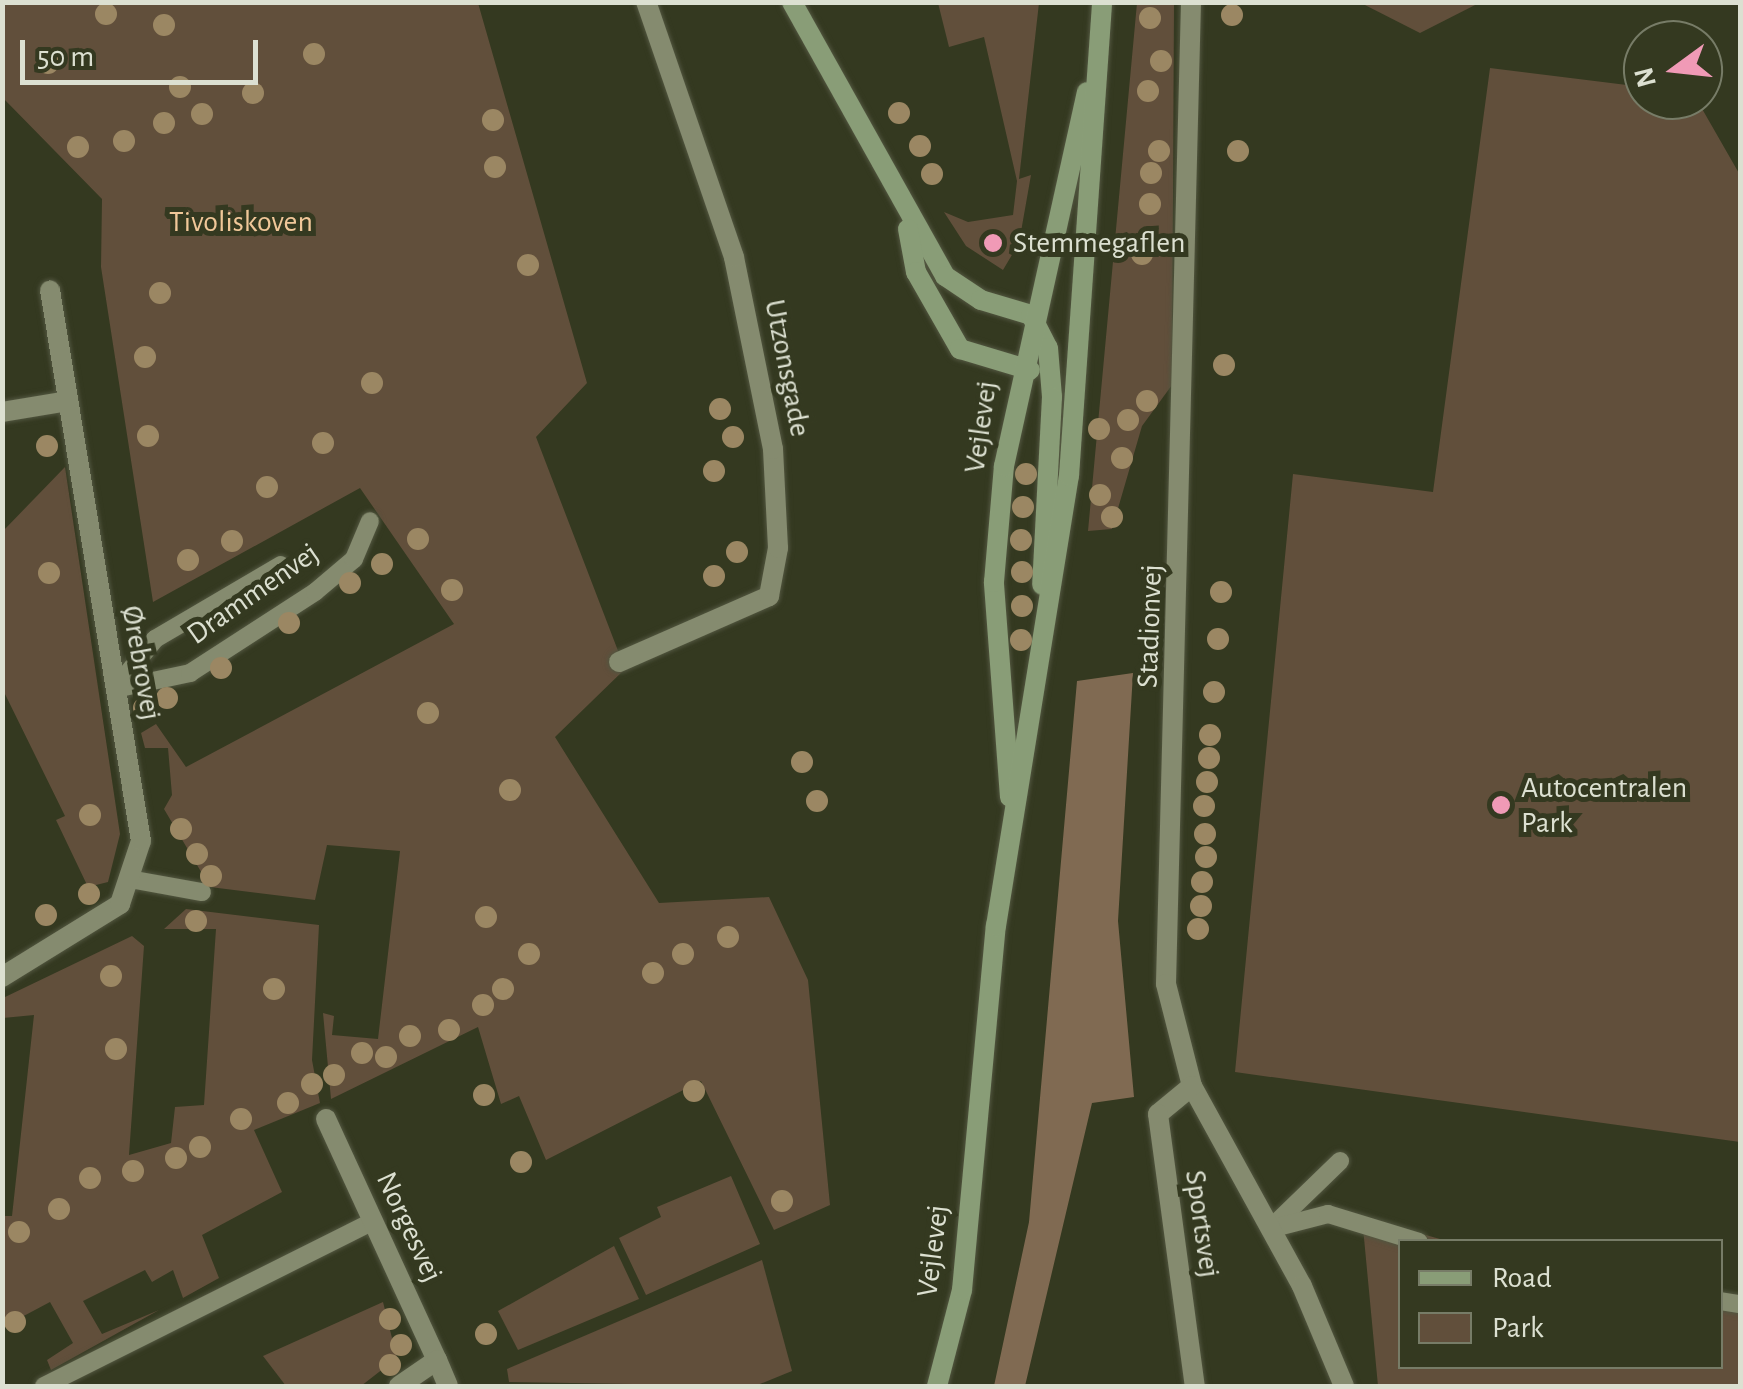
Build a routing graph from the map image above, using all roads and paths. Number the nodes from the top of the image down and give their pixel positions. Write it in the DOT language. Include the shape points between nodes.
graph roads {
  1 [pos="646,2"];
  2 [pos="792,2"];
  3 [pos="1102,2"];
  4 [pos="1192,2"];
  5 [pos="1097,46"];
  6 [pos="906,218"];
  7 [pos="50,290"];
  8 [pos="1031,315"];
  9 [pos="1019,367"];
  10 [pos="1051,374"];
  11 [pos="1076,380"];
  12 [pos="68,401"];
  13 [pos="2,412"];
  14 [pos="370,521"];
  15 [pos="282,565"];
  16 [pos="1042,652"];
  17 [pos="619,662"];
  18 [pos="115,690"];
  19 [pos="1014,824"];
  20 [pos="135,880"];
  21 [pos="202,892"];
  22 [pos="2,977"];
  23 [pos="1192,1086"];
  24 [pos="326,1118"];
  25 [pos="1340,1161"];
  26 [pos="373,1221"];
  27 [pos="1270,1228"];
  28 [pos="1409,1239"];
  29 [pos="437,1360"];
  30 [pos="44,1386"];
  31 [pos="399,1386"];
  32 [pos="448,1386"];
  33 [pos="937,1386"];
  34 [pos="1195,1386"];
  35 [pos="1344,1386"];
  1 -- 17 [label="street, Utzonsgade" via="734,257 773,449 778,548 769,596"];
  2 -- 6 [label="main road"];
  3 -- 5 [label="main road, Vejlevej"];
  4 -- 23 [label="street, Stadionvej" via="1186,464 1165,939 1171,1016"];
  5 -- 8 [label="main road, Vejlevej"];
  5 -- 11 [label="main road, Vejlevej"];
  6 -- 8 [label="main road" via="944,276 980,300"];
  6 -- 9 [label="main road" via="916,272 960,349"];
  7 -- 12 [label="street, Ørebrovej"];
  8 -- 9 [label="main road, Vejlevej"];
  8 -- 10 [label="main road"];
  9 -- 10 [label="main road"];
  9 -- 19 [label="main road, Vejlevej" via="994,582"];
  10 -- 11 [label="main road"];
  10 -- 16 [label="main road"];
  11 -- 16 [label="main road, Vejlevej"];
  12 -- 13 [label="street"];
  12 -- 18 [label="street, Ørebrovej"];
  14 -- 18 [label="lane, Drammenvej" via="354,559 316,592 190,673"];
  15 -- 18 [label="lane, Drammenvej" via="155,639"];
  16 -- 19 [label="main road, Vejlevej"];
  18 -- 20 [label="street, Ørebrovej" via="141,841"];
  19 -- 33 [label="main road, Vejlevej" via="962,1290"];
  20 -- 21 [label="lane"];
  20 -- 22 [label="street" via="120,904"];
  23 -- 27 [label="street, Stadionvej"];
  23 -- 34 [label="street, Sportsvej" via="1158,1114"];
  24 -- 26 [label="street, Norgesvej"];
  25 -- 27 [label="lane"];
  26 -- 29 [label="street, Norgesvej"];
  26 -- 30 [label="lane"];
  27 -- 28 [label="lane" via="1328,1214"];
  27 -- 35 [label="street, Stadionvej"];
  29 -- 31 [label="street"];
  29 -- 32 [label="street, Norgesvej"];
}
